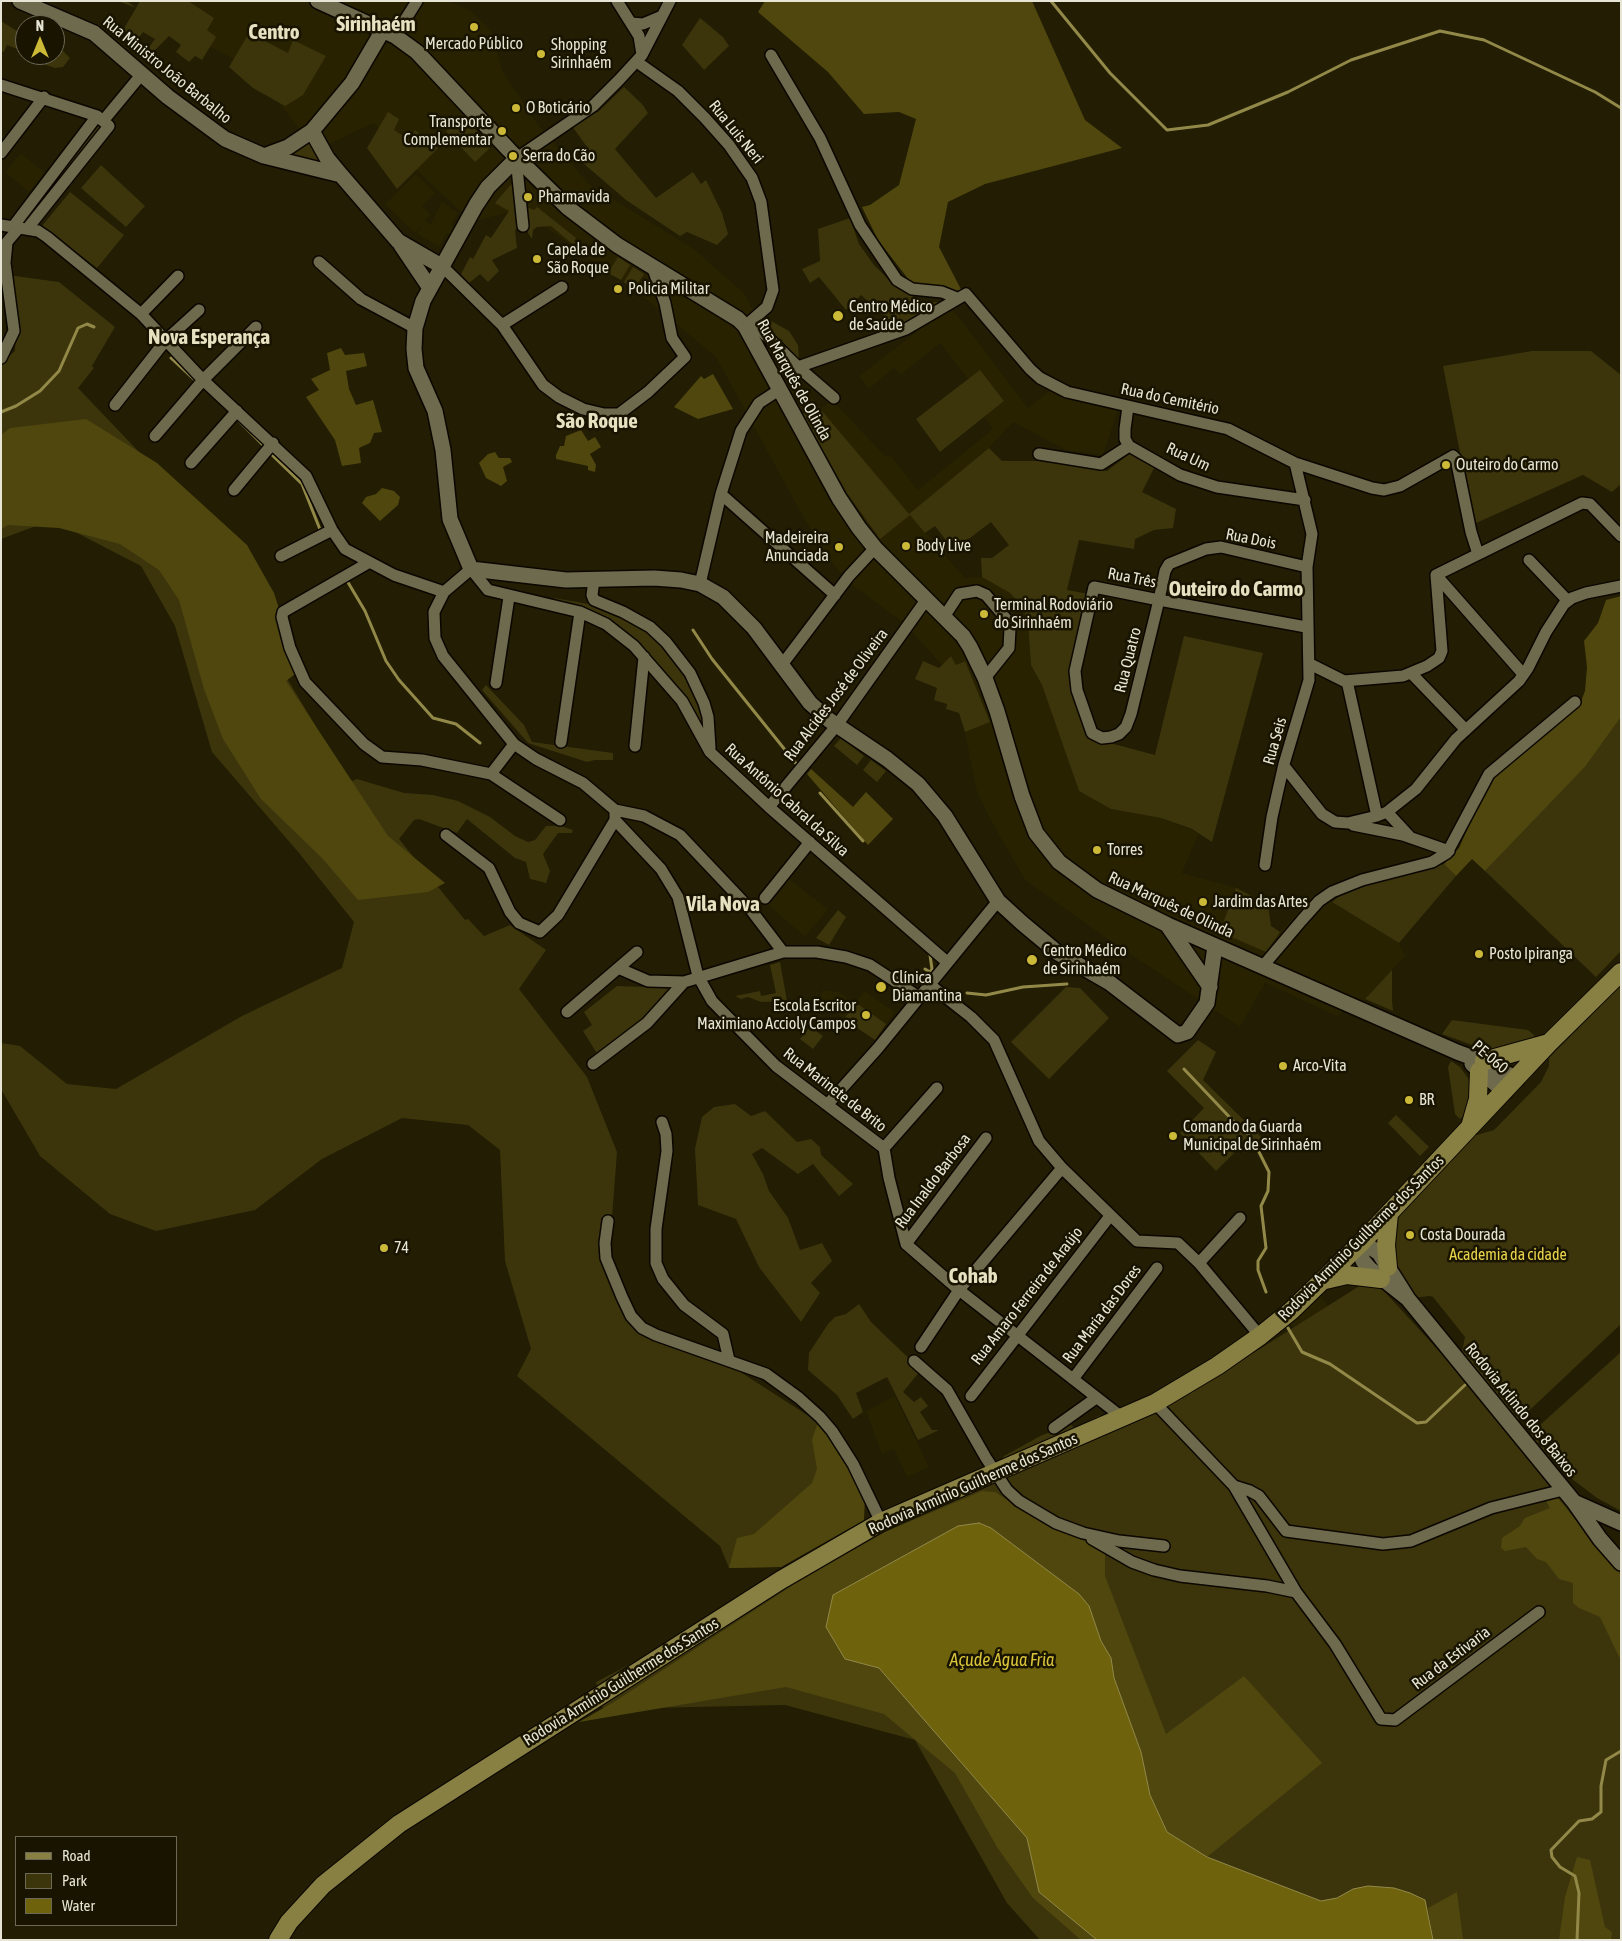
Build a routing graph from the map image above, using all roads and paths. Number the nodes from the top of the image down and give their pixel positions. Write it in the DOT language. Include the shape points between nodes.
graph roads {
  1 [pos="20,1"];
  2 [pos="318,1"];
  3 [pos="417,1"];
  4 [pos="617,1"];
  5 [pos="670,1"];
  6 [pos="662,16"];
  7 [pos="631,23"];
  8 [pos="389,33"];
  9 [pos="771,56"];
  10 [pos="639,59"];
  11 [pos="141,75"];
  12 [pos="1,85"];
  13 [pos="44,97"];
  14 [pos="103,121"];
  15 [pos="312,131"];
  16 [pos="1,154"];
  17 [pos="264,156"];
  18 [pos="518,159"];
  19 [pos="341,175"];
  20 [pos="523,226"];
  21 [pos="14,228"];
  22 [pos="398,241"];
  23 [pos="319,262"];
  24 [pos="652,266"];
  25 [pos="443,267"];
  26 [pos="178,276"];
  27 [pos="562,287"];
  28 [pos="430,288"];
  29 [pos="957,298"];
  30 [pos="199,310"];
  31 [pos="141,314"];
  32 [pos="748,323"];
  33 [pos="502,325"];
  34 [pos="256,327"];
  35 [pos="415,328"];
  36 [pos="166,340"];
  37 [pos="1,358"];
  38 [pos="798,367"];
  39 [pos="203,380"];
  40 [pos="779,390"];
  41 [pos="834,398"];
  42 [pos="115,405"];
  43 [pos="1128,407"];
  44 [pos="238,411"];
  45 [pos="155,436"];
  46 [pos="272,443"];
  47 [pos="1129,446"];
  48 [pos="1039,454"];
  49 [pos="191,463"];
  50 [pos="1295,463"];
  51 [pos="234,490"];
  52 [pos="721,494"];
  53 [pos="1305,500"];
  54 [pos="332,530"];
  55 [pos="1621,536"];
  56 [pos="875,548"];
  57 [pos="1478,554"];
  58 [pos="281,556"];
  59 [pos="1529,560"];
  60 [pos="368,563"];
  61 [pos="1307,567"];
  62 [pos="470,569"];
  63 [pos="1436,575"];
  64 [pos="594,580"];
  65 [pos="700,584"];
  66 [pos="1621,586"];
  67 [pos="444,592"];
  68 [pos="835,595"];
  69 [pos="510,597"];
  70 [pos="926,600"];
  71 [pos="1159,600"];
  72 [pos="1568,601"];
  73 [pos="580,612"];
  74 [pos="944,617"];
  75 [pos="1306,627"];
  76 [pos="644,657"];
  77 [pos="1310,664"];
  78 [pos="781,666"];
  79 [pos="1411,673"];
  80 [pos="1523,674"];
  81 [pos="985,678"];
  82 [pos="1347,681"];
  83 [pos="496,683"];
  84 [pos="1575,702"];
  85 [pos="837,725"];
  86 [pos="1126,727"];
  87 [pos="1466,730"];
  88 [pos="561,742"];
  89 [pos="514,744"];
  90 [pos="634,746"];
  91 [pos="710,752"];
  92 [pos="1284,766"];
  93 [pos="491,774"];
  94 [pos="769,808"];
  95 [pos="1382,814"];
  96 [pos="615,815"];
  97 [pos="560,820"];
  98 [pos="1341,823"];
  99 [pos="446,835"];
  100 [pos="1411,838"];
  101 [pos="810,842"];
  102 [pos="1449,851"];
  103 [pos="1265,865"];
  104 [pos="765,898"];
  105 [pos="998,901"];
  106 [pos="1168,925"];
  107 [pos="1215,946"];
  108 [pos="636,952"];
  109 [pos="783,952"];
  110 [pos="1264,966"];
  111 [pos="618,968"];
  112 [pos="1621,972"];
  113 [pos="937,974"];
  114 [pos="698,976"];
  115 [pos="684,982"];
  116 [pos="1210,987"];
  117 [pos="919,997"];
  118 [pos="567,1012"];
  119 [pos="1549,1043"];
  120 [pos="1457,1052"];
  121 [pos="593,1064"];
  122 [pos="1481,1066"];
  123 [pos="1517,1079"];
  124 [pos="937,1088"];
  125 [pos="1505,1092"];
  126 [pos="827,1105"];
  127 [pos="662,1122"];
  128 [pos="1470,1130"];
  129 [pos="986,1138"];
  130 [pos="884,1148"];
  131 [pos="1062,1168"];
  132 [pos="1389,1214"];
  133 [pos="1110,1216"];
  134 [pos="1240,1218"];
  135 [pos="608,1221"];
  136 [pos="906,1244"];
  137 [pos="1358,1246"];
  138 [pos="1199,1263"];
  139 [pos="1158,1268"];
  140 [pos="1385,1273"];
  141 [pos="1321,1281"];
  142 [pos="959,1290"];
  143 [pos="1016,1335"];
  144 [pos="1260,1336"];
  145 [pos="921,1347"];
  146 [pos="729,1360"];
  147 [pos="914,1361"];
  148 [pos="1074,1379"];
  149 [pos="971,1396"];
  150 [pos="1096,1398"];
  151 [pos="1156,1404"];
  152 [pos="1124,1418"];
  153 [pos="1054,1428"];
  154 [pos="997,1474"];
  155 [pos="1234,1486"];
  156 [pos="1564,1490"];
  157 [pos="1574,1502"];
  158 [pos="881,1522"];
  159 [pos="1621,1523"];
  160 [pos="1083,1533"];
  161 [pos="1164,1546"];
  162 [pos="1621,1563"];
  163 [pos="1296,1592"];
  164 [pos="1539,1612"];
  165 [pos="278,1940"];
  1 -- 11 [label="main road, Rua Ministro João Barbalho" via="94,33"];
  2 -- 8 [label="main road, Rua Marquês de Olinda"];
  3 -- 8 [label="street"];
  4 -- 7 [label="street"];
  5 -- 6 [label="street"];
  6 -- 7 [label="street" via="643,24"];
  6 -- 10 [label="street"];
  7 -- 10 [label="street" via="639,36"];
  8 -- 15 [label="main road"];
  8 -- 18 [label="main road, Rua Marquês de Olinda" via="430,64"];
  9 -- 29 [label="street" via="820,138 860,225 897,280 912,289 942,292"];
  10 -- 18 [label="street" via="593,106"];
  10 -- 32 [label="street, Rua Luis Neri" via="705,118 752,178 760,202 773,290 767,307"];
  11 -- 14 [label="street"];
  11 -- 17 [label="main road, Rua Ministro João Barbalho" via="193,118 225,139"];
  12 -- 13 [label="street"];
  13 -- 14 [label="street"];
  13 -- 16 [label="street"];
  14 -- 21 [label="street"];
  14 -- 21 [label="street"];
  15 -- 17 [label="main road" via="288,147"];
  15 -- 19 [label="main road"];
  17 -- 19 [label="main road, Rua Ministro João Barbalho"];
  18 -- 20 [label="street"];
  18 -- 24 [label="main road, Rua Marquês de Olinda" via="600,234"];
  18 -- 25 [label="main road" via="488,187"];
  19 -- 22 [label="main road"];
  21 -- 31 [label="street" via="38,231 54,241"];
  21 -- 37 [label="street" via="7,242 5,263 14,332"];
  22 -- 25 [label="main road"];
  22 -- 28 [label="main road"];
  23 -- 35 [label="street" via="361,299"];
  24 -- 32 [label="main road, Rua Marquês de Olinda"];
  24 -- 33 [label="street" via="667,308 672,338 684,358 648,392 618,414 584,409 551,392 534,374"];
  25 -- 28 [label="main road"];
  25 -- 33 [label="street"];
  26 -- 31 [label="street"];
  27 -- 33 [label="street"];
  28 -- 35 [label="main road" via="420,307"];
  29 -- 38 [label="street" via="906,329"];
  29 -- 43 [label="street, Rua do Cemitério" via="966,294 1040,378 1067,392"];
  30 -- 36 [label="street"];
  31 -- 36 [label="street"];
  32 -- 38 [label="street"];
  32 -- 40 [label="main road, Rua Marquês de Olinda"];
  34 -- 39 [label="street"];
  35 -- 62 [label="main road" via="416,368 436,411 450,519"];
  36 -- 39 [label="street"];
  36 -- 42 [label="street"];
  38 -- 41 [label="street"];
  39 -- 44 [label="street"];
  39 -- 45 [label="street"];
  40 -- 52 [label="street" via="754,408 742,431"];
  40 -- 56 [label="main road, Rua Marquês de Olinda" via="839,498"];
  43 -- 47 [label="street" via="1125,439"];
  43 -- 50 [label="street, Rua do Cemitério" via="1228,428"];
  44 -- 46 [label="street"];
  44 -- 49 [label="street"];
  46 -- 51 [label="street"];
  46 -- 54 [label="street" via="311,482"];
  47 -- 48 [label="street" via="1101,464"];
  47 -- 53 [label="street, Rua Um" via="1180,475 1203,484"];
  50 -- 53 [label="street"];
  50 -- 57 [label="street, Rua do Cemitério" via="1325,475 1384,490 1400,486 1453,456"];
  52 -- 65 [label="street"];
  52 -- 68 [label="street"];
  53 -- 61 [label="street" via="1312,534"];
  54 -- 58 [label="street"];
  54 -- 60 [label="street" via="345,549"];
  55 -- 57 [label="street" via="1592,505 1582,503"];
  56 -- 68 [label="street"];
  56 -- 70 [label="main road, Rua Marquês de Olinda"];
  57 -- 63 [label="street"];
  59 -- 72 [label="street"];
  60 -- 67 [label="street"];
  60 -- 93 [label="street" via="282,614 300,675 364,744 382,757 422,760"];
  61 -- 71 [label="street, Rua Dois" via="1228,548 1206,549 1169,564"];
  61 -- 75 [label="street, Rua Seis"];
  62 -- 64 [label="main road"];
  62 -- 67 [label="street"];
  62 -- 69 [label="street, Rua Antônio Cabral da Silva" via="485,588"];
  63 -- 79 [label="street" via="1442,651 1427,666"];
  63 -- 80 [label="street"];
  64 -- 65 [label="main road" via="654,578"];
  64 -- 91 [label="street" via="594,600 650,627 690,673 708,717"];
  65 -- 78 [label="main road" via="738,609"];
  66 -- 72 [label="street" via="1586,593"];
  67 -- 89 [label="street, Rua Marinete de Brito" via="433,619 438,649"];
  68 -- 78 [label="street"];
  69 -- 73 [label="street, Rua Antônio Cabral da Silva"];
  69 -- 83 [label="street"];
  70 -- 74 [label="main road, Rua Marquês de Olinda"];
  70 -- 85 [label="street, Rua Alcides José de Oliveira"];
  71 -- 75 [label="street, Rua Três"];
  71 -- 86 [label="street, Rua Quatro"];
  71 -- 86 [label="street, Rua Três" via="1094,587 1075,671 1077,690 1092,733 1102,738 1111,737"];
  72 -- 80 [label="street" via="1554,618"];
  73 -- 76 [label="street, Rua Antônio Cabral da Silva" via="606,624"];
  73 -- 88 [label="street"];
  74 -- 81 [label="main road, Rua Marquês de Olinda" via="970,647"];
  74 -- 81 [label="street" via="959,594 977,591 986,595 1008,621 1009,648"];
  75 -- 77 [label="street, Rua Seis"];
  76 -- 90 [label="street"];
  76 -- 91 [label="street, Rua Antônio Cabral da Silva" via="682,702"];
  77 -- 82 [label="street"];
  77 -- 92 [label="street, Rua Seis" via="1309,680"];
  78 -- 85 [label="main road" via="810,704"];
  79 -- 82 [label="street" via="1371,681"];
  79 -- 87 [label="street"];
  80 -- 87 [label="street"];
  81 -- 106 [label="main road, Rua Marquês de Olinda" via="1022,796 1036,833 1046,847 1070,872 1097,890"];
  82 -- 95 [label="street"];
  84 -- 102 [label="street" via="1489,774"];
  85 -- 94 [label="street, Rua Alcides José de Oliveira"];
  85 -- 105 [label="main road" via="918,784 945,816"];
  87 -- 95 [label="street" via="1416,790"];
  89 -- 93 [label="street"];
  89 -- 96 [label="street, Rua Marinete de Brito" via="583,783"];
  91 -- 94 [label="street, Rua Antônio Cabral da Silva"];
  92 -- 98 [label="street" via="1322,814"];
  92 -- 103 [label="street, Rua Seis"];
  93 -- 97 [label="street"];
  94 -- 101 [label="street, Rua Antônio Cabral da Silva"];
  95 -- 98 [label="street"];
  95 -- 100 [label="street"];
  96 -- 99 [label="street" via="558,915 540,932 518,923 489,868"];
  96 -- 109 [label="street" via="644,816 680,835 740,898"];
  96 -- 114 [label="street, Rua Marinete de Brito" via="671,884 681,905"];
  98 -- 100 [label="street"];
  100 -- 102 [label="street"];
  101 -- 104 [label="street"];
  101 -- 113 [label="street, Rua Antônio Cabral da Silva"];
  102 -- 110 [label="street" via="1432,862 1362,880 1332,892 1307,913"];
  105 -- 113 [label="street"];
  105 -- 116 [label="main road" via="1058,953 1110,983 1178,1035 1187,1032 1205,1009"];
  106 -- 107 [label="main road, Rua Marquês de Olinda"];
  106 -- 116 [label="main road"];
  107 -- 110 [label="main road, Rua Marquês de Olinda"];
  107 -- 116 [label="main road"];
  108 -- 111 [label="street"];
  109 -- 114 [label="street"];
  109 -- 117 [label="street" via="812,951 846,957 870,965"];
  110 -- 120 [label="main road, Rua Marquês de Olinda"];
  111 -- 115 [label="street" via="648,981"];
  111 -- 118 [label="street"];
  112 -- 119 [label="main road, Rodovia Armínio Guilherme dos Santos / PE-060"];
  113 -- 117 [label="street"];
  113 -- 131 [label="street, Rua Antônio Cabral da Silva" via="994,1040 1039,1141"];
  114 -- 115 [label="street"];
  114 -- 126 [label="street, Rua Marinete de Brito" via="712,1000 742,1034 776,1066"];
  115 -- 121 [label="street" via="647,1023"];
  117 -- 126 [label="street"];
  119 -- 122 [label="main road"];
  119 -- 123 [label="main road, Rodovia Armínio Guilherme dos Santos / PE-060"];
  120 -- 122 [label="main road, PE-060 / PE-060"];
  122 -- 123 [label="main road, PE-060 / PE-060"];
  122 -- 125 [label="main road, PE-060 / PE-060"];
  122 -- 128 [label="main road"];
  123 -- 125 [label="main road, Rodovia Armínio Guilherme dos Santos / PE-060"];
  124 -- 130 [label="street"];
  125 -- 128 [label="main road, Rodovia Armínio Guilherme dos Santos / PE-060"];
  126 -- 130 [label="street, Rua Marinete de Brito"];
  127 -- 146 [label="street" via="667,1151 656,1229 656,1263 684,1305 723,1334"];
  128 -- 132 [label="main road, Rodovia Armínio Guilherme dos Santos / PE-060"];
  129 -- 136 [label="street, Rua Inaldo Barbosa"];
  130 -- 136 [label="street, Rua Marinete de Brito"];
  131 -- 133 [label="street, Rua Antônio Cabral da Silva"];
  131 -- 142 [label="street"];
  132 -- 137 [label="main road, Rodovia Armínio Guilherme dos Santos / PE-060"];
  132 -- 140 [label="main road"];
  133 -- 138 [label="street, Rua Antônio Cabral da Silva" via="1137,1241 1178,1243"];
  133 -- 143 [label="street, Rua Amaro Ferreira de Araújo"];
  134 -- 138 [label="street"];
  135 -- 146 [label="street" via="606,1258 619,1291 642,1328"];
  136 -- 142 [label="street"];
  137 -- 140 [label="main road, Rodovia Arlindo dos 8 Baixos" via="1363,1261"];
  137 -- 141 [label="main road, Rodovia Armínio Guilherme dos Santos / PE-060"];
  138 -- 144 [label="street, Rua Antônio Cabral da Silva"];
  139 -- 148 [label="street, Rua Maria das Dores"];
  140 -- 141 [label="main road" via="1347,1275"];
  140 -- 156 [label="main road, Rodovia Arlindo dos 8 Baixos"];
  141 -- 144 [label="main road, Rodovia Armínio Guilherme dos Santos / PE-060"];
  142 -- 143 [label="street"];
  142 -- 145 [label="street"];
  143 -- 148 [label="street"];
  143 -- 149 [label="street, Rua Amaro Ferreira de Araújo"];
  144 -- 151 [label="main road, Rodovia Armínio Guilherme dos Santos / PE-060"];
  146 -- 158 [label="street" via="766,1374 820,1416 853,1464"];
  147 -- 154 [label="street" via="947,1390"];
  148 -- 150 [label="street"];
  150 -- 152 [label="street"];
  150 -- 153 [label="street"];
  151 -- 152 [label="main road, Rodovia Armínio Guilherme dos Santos / PE-060"];
  151 -- 155 [label="street"];
  152 -- 154 [label="main road, Rodovia Armínio Guilherme dos Santos / PE-060"];
  154 -- 158 [label="main road, Rodovia Armínio Guilherme dos Santos / PE-060"];
  154 -- 160 [label="street" via="1019,1501 1056,1523"];
  155 -- 156 [label="street" via="1259,1496 1286,1531 1383,1544 1411,1541 1491,1508"];
  155 -- 163 [label="street"];
  156 -- 157 [label="main road, Rodovia Arlindo dos 8 Baixos"];
  157 -- 159 [label="main road, Rodovia Arlindo dos 8 Baixos"];
  157 -- 162 [label="main road"];
  158 -- 165 [label="main road, Rodovia Armínio Guilherme dos Santos / PE-060" via="781,1580 399,1824 323,1885 289,1922"];
  160 -- 161 [label="street"];
  160 -- 163 [label="street" via="1132,1562 1154,1570"];
  163 -- 164 [label="street, Rua da Estivaria" via="1335,1644 1381,1719 1395,1720"];
}
